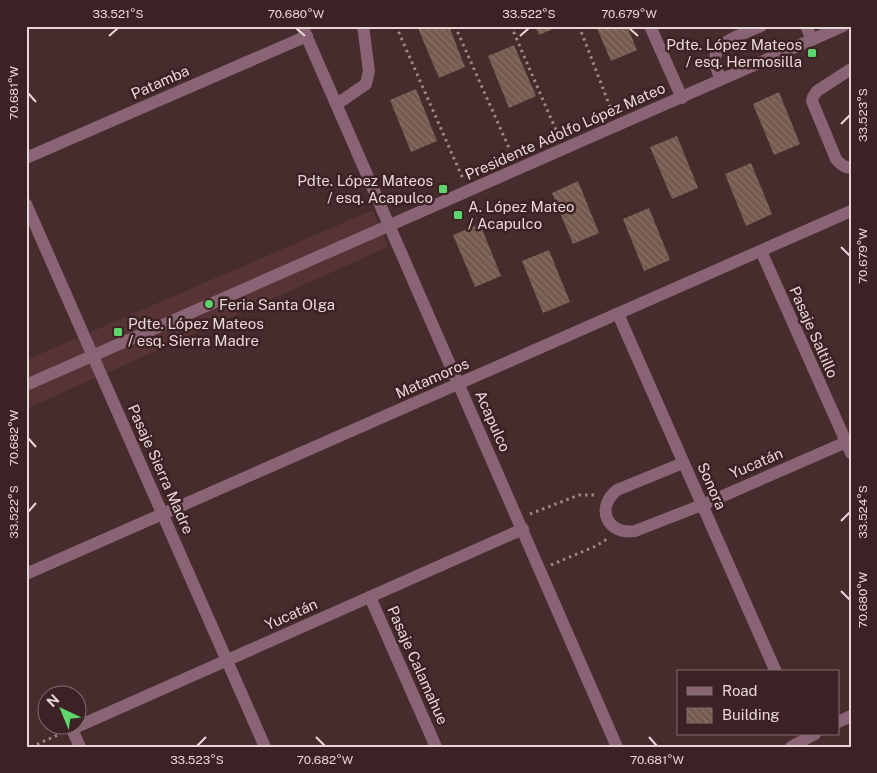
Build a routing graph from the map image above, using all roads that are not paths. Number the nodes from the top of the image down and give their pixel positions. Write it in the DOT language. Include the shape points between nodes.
graph roads {
  1 [pos="363,26"];
  2 [pos="650,26"];
  3 [pos="761,26"];
  4 [pos="806,26"];
  5 [pos="843,26"];
  6 [pos="847,26"];
  7 [pos="305,31"];
  8 [pos="851,35"];
  9 [pos="812,40"];
  10 [pos="851,69"];
  11 [pos="721,80"];
  12 [pos="682,98"];
  13 [pos="336,104"];
  14 [pos="26,158"];
  15 [pos="851,168"];
  16 [pos="26,204"];
  17 [pos="851,212"];
  18 [pos="390,225"];
  19 [pos="761,251"];
  20 [pos="618,314"];
  21 [pos="93,356"];
  22 [pos="459,384"];
  23 [pos="26,385"];
  24 [pos="849,445"];
  25 [pos="683,463"];
  26 [pos="702,505"];
  27 [pos="163,514"];
  28 [pos="520,524"];
  29 [pos="26,574"];
  30 [pos="370,597"];
  31 [pos="227,660"];
  32 [pos="775,670"];
  33 [pos="808,736"];
  34 [pos="80,747"];
  35 [pos="266,747"];
  36 [pos="436,747"];
  37 [pos="617,747"];
  38 [pos="791,747"];
  1 -- 13 [label="street" via="369,71 366,84"];
  2 -- 12 [label="street"];
  3 -- 11 [label="street" via="718,49 715,60"];
  4 -- 9 [label="street"];
  5 -- 9 [label="street, Presidente Adolfo López Mateo"];
  6 -- 8 [label="street"];
  7 -- 13 [label="street, Acapulco"];
  7 -- 14 [label="street, Patamba"];
  9 -- 11 [label="street, Presidente Adolfo López Mateo"];
  10 -- 15 [label="street" via="817,91 812,101 836,159 839,164"];
  11 -- 12 [label="street, Presidente Adolfo López Mateo"];
  12 -- 18 [label="street, Presidente Adolfo López Mateo"];
  13 -- 18 [label="street, Acapulco"];
  16 -- 21 [label="street, Pasaje Sierra Madre"];
  17 -- 19 [label="street, Matamoros"];
  18 -- 21 [label="street, Presidente Adolfo López Mateo"];
  18 -- 22 [label="street, Acapulco"];
  19 -- 20 [label="street, Matamoros"];
  19 -- 24 [label="street, Pasaje Saltillo"];
  20 -- 22 [label="street, Matamoros"];
  20 -- 25 [label="street, Sonora"];
  21 -- 23 [label="street, Presidente Adolfo López Mateo"];
  21 -- 27 [label="street, Pasaje Sierra Madre"];
  22 -- 27 [label="street, Matamoros"];
  22 -- 28 [label="street, Acapulco"];
  24 -- 26 [label="street, Yucatán"];
  25 -- 26 [label="street, Sonora"];
  25 -- 26 [label="street, Yucatán" via="617,490 607,501 609,522 620,530 634,531"];
  26 -- 32 [label="street, Sonora"];
  27 -- 29 [label="street, Matamoros"];
  27 -- 31 [label="street, Pasaje Sierra Madre"];
  28 -- 30 [label="street, Yucatán"];
  28 -- 37 [label="street, Acapulco"];
  30 -- 31 [label="street, Yucatán"];
  30 -- 36 [label="street, Pasaje Calamahue"];
  31 -- 34 [label="street, Yucatán" via="72,729"];
  31 -- 35 [label="street, Pasaje Sierra Madre"];
  33 -- 38 [label="street"];
}
